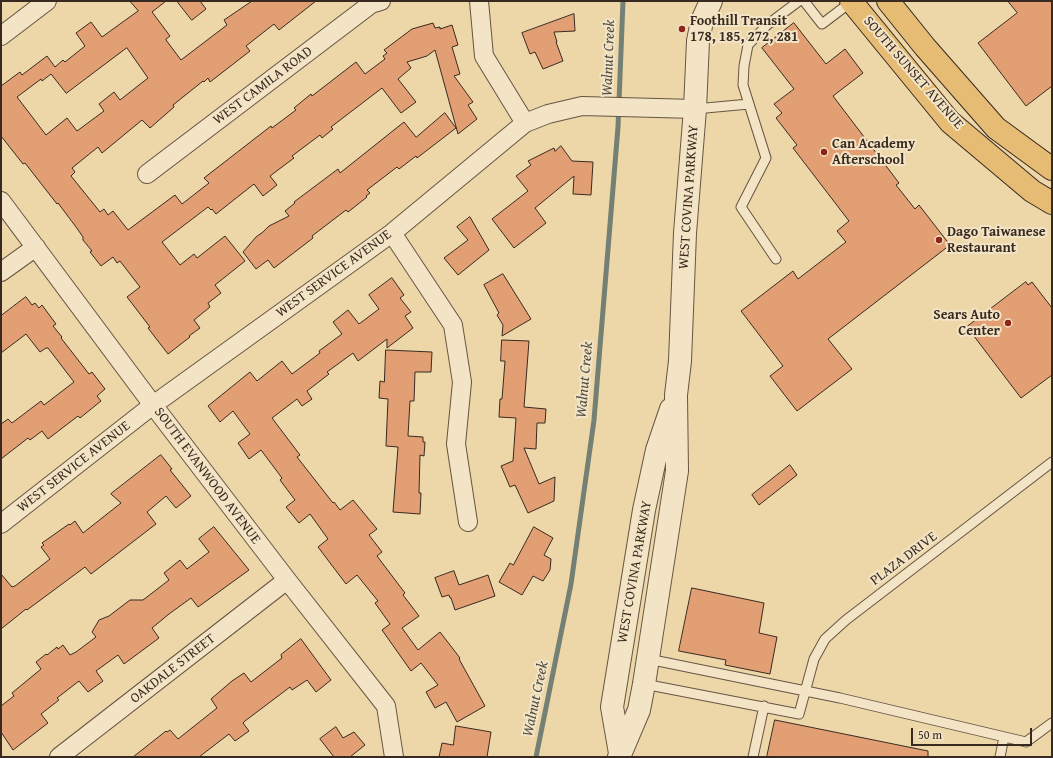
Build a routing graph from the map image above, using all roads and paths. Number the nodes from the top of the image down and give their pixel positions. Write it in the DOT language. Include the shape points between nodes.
graph roads {
  1 [pos="46,1"];
  2 [pos="381,1"];
  3 [pos="479,1"];
  4 [pos="710,1"];
  5 [pos="799,1"];
  6 [pos="804,1"];
  7 [pos="851,1"];
  8 [pos="888,1"];
  9 [pos="1,36"];
  10 [pos="749,104"];
  11 [pos="695,109"];
  12 [pos="525,123"];
  13 [pos="1052,169"];
  14 [pos="147,174"];
  15 [pos="1,201"];
  16 [pos="1052,203"];
  17 [pos="392,233"];
  18 [pos="36,247"];
  19 [pos="776,259"];
  20 [pos="1,272"];
  21 [pos="676,395"];
  22 [pos="153,405"];
  23 [pos="667,420"];
  24 [pos="1052,462"];
  25 [pos="1048,470"];
  26 [pos="677,471"];
  27 [pos="644,510"];
  28 [pos="468,522"];
  29 [pos="1,524"];
  30 [pos="287,580"];
  31 [pos="648,659"];
  32 [pos="644,684"];
  33 [pos="805,690"];
  34 [pos="764,706"];
  35 [pos="1052,722"];
  36 [pos="1004,737"];
  37 [pos="620,755"];
  38 [pos="59,757"];
  39 [pos="394,757"];
  40 [pos="753,757"];
  41 [pos="1000,757"];
  1 -- 9 [label="street"];
  2 -- 14 [label="street, WEST CAMILA ROAD" via="371,4"];
  3 -- 12 [label="street" via="484,56"];
  4 -- 11 [label="street, WEST COVINA PARKWAY" via="698,41"];
  5 -- 10 [label="lane" via="767,25 748,44 743,85"];
  6 -- 7 [label="lane" via="822,24"];
  7 -- 16 [label="main road, SOUTH SUNSET AVENUE" via="950,122 1032,191"];
  8 -- 13 [label="main road, SOUTH SUNSET AVENUE" via="924,47 996,128"];
  10 -- 11 [label="lane"];
  10 -- 19 [label="lane" via="766,158 741,207"];
  11 -- 12 [label="street, WEST SERVICE AVENUE" via="582,106 548,114"];
  11 -- 21 [label="street, WEST COVINA PARKWAY"];
  12 -- 17 [label="street, WEST SERVICE AVENUE"];
  15 -- 18 [label="street, SOUTH EVANWOOD AVENUE"];
  17 -- 22 [label="street, WEST SERVICE AVENUE"];
  17 -- 28 [label="street" via="453,325 462,382 456,444"];
  18 -- 20 [label="street"];
  18 -- 22 [label="street, SOUTH EVANWOOD AVENUE"];
  21 -- 23 [label="street, WEST COVINA PARKWAY"];
  21 -- 26 [label="street, WEST COVINA PARKWAY"];
  22 -- 29 [label="street, WEST SERVICE AVENUE"];
  22 -- 30 [label="street, SOUTH EVANWOOD AVENUE"];
  23 -- 26 [label="street" via="666,452"];
  23 -- 27 [label="street, WEST COVINA PARKWAY" via="657,450"];
  24 -- 25 [label="lane, PLAZA DRIVE"];
  25 -- 33 [label="lane, PLAZA DRIVE" via="846,620 825,639 814,659"];
  26 -- 31 [label="street, WEST COVINA PARKWAY"];
  27 -- 31 [label="street" via="654,534 637,654"];
  27 -- 37 [label="street, WEST COVINA PARKWAY" via="612,706"];
  30 -- 38 [label="street, OAKDALE STREET"];
  30 -- 39 [label="street, SOUTH EVANWOOD AVENUE" via="386,706"];
  31 -- 32 [label="street, WEST COVINA PARKWAY"];
  31 -- 33 [label="lane"];
  32 -- 34 [label="lane"];
  32 -- 37 [label="street, WEST COVINA PARKWAY" via="639,710"];
  33 -- 34 [label="lane, PLAZA DRIVE" via="799,714"];
  33 -- 36 [label="lane"];
  34 -- 40 [label="lane"];
  35 -- 36 [label="lane" via="1026,742"];
  36 -- 41 [label="lane"];
}
